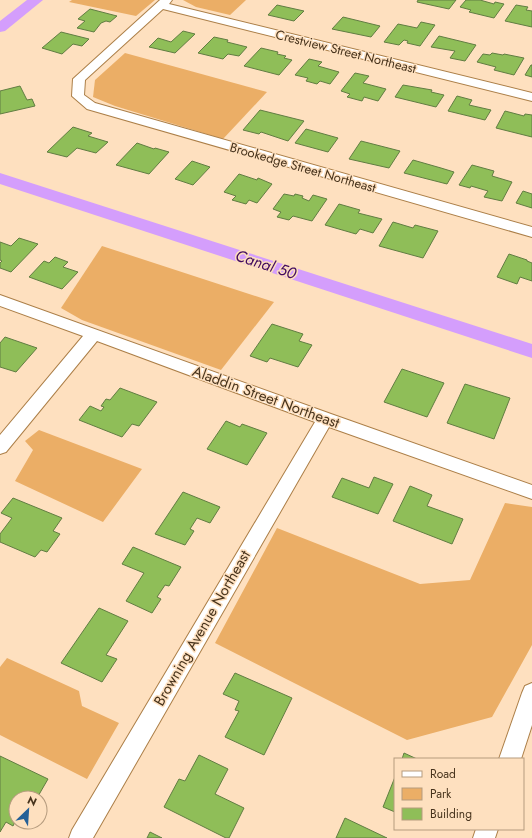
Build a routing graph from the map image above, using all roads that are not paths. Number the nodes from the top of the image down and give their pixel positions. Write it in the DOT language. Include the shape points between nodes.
graph roads {
  1 [pos="164,3"];
  2 [pos="532,97"];
  3 [pos="532,232"];
  4 [pos="0,300"];
  5 [pos="94,334"];
  6 [pos="325,419"];
  7 [pos="0,448"];
  8 [pos="532,492"];
  9 [pos="532,693"];
  10 [pos="510,758"];
  11 [pos="80,838"];
  1 -- 2 [label="street, Crestview Street Northeast"];
  1 -- 3 [label="street, Brookedge Street Northeast" via="79,79 78,96 91,106"];
  4 -- 5 [label="street, Aladdin Street Northeast"];
  5 -- 6 [label="street, Aladdin Street Northeast"];
  5 -- 7 [label="street"];
  6 -- 8 [label="street, Aladdin Street Northeast"];
  6 -- 11 [label="street, Browning Avenue Northeast"];
  9 -- 10 [label="street"];
}
